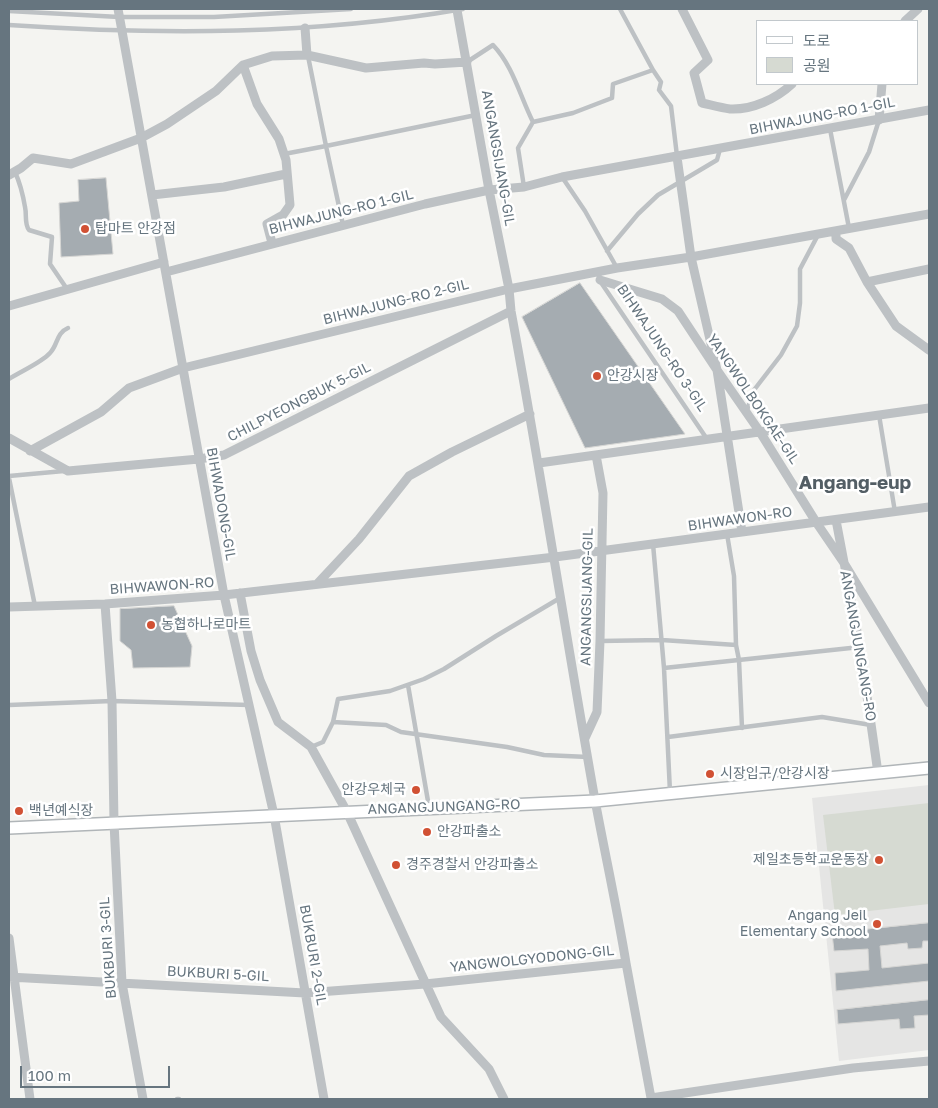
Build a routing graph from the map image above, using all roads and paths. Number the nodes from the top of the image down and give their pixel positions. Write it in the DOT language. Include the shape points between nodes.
graph roads {
  1 [pos="351,9"];
  2 [pos="460,9"];
  3 [pos="620,9"];
  4 [pos="682,9"];
  5 [pos="918,9"];
  6 [pos="9,11"];
  7 [pos="118,13"];
  8 [pos="906,20"];
  9 [pos="9,25"];
  10 [pos="305,28"];
  11 [pos="121,31"];
  12 [pos="308,55"];
  13 [pos="467,62"];
  14 [pos="243,65"];
  15 [pos="652,70"];
  16 [pos="791,85"];
  17 [pos="882,85"];
  18 [pos="929,110"];
  19 [pos="476,115"];
  20 [pos="879,120"];
  21 [pos="533,122"];
  22 [pos="830,129"];
  23 [pos="141,138"];
  24 [pos="326,146"];
  25 [pos="720,149"];
  26 [pos="284,154"];
  27 [pos="677,157"];
  28 [pos="12,173"];
  29 [pos="286,174"];
  30 [pos="562,177"];
  31 [pos="681,181"];
  32 [pos="524,187"];
  33 [pos="490,190"];
  34 [pos="152,195"];
  35 [pos="844,200"];
  36 [pos="929,214"];
  37 [pos="343,225"];
  38 [pos="849,228"];
  39 [pos="836,231"];
  40 [pos="819,234"];
  41 [pos="272,243"];
  42 [pos="608,251"];
  43 [pos="691,257"];
  44 [pos="165,267"];
  45 [pos="617,268"];
  46 [pos="929,269"];
  47 [pos="597,276"];
  48 [pos="866,282"];
  49 [pos="509,289"];
  50 [pos="68,290"];
  51 [pos="9,306"];
  52 [pos="511,310"];
  53 [pos="68,328"];
  54 [pos="929,350"];
  55 [pos="183,368"];
  56 [pos="717,370"];
  57 [pos="9,378"];
  58 [pos="929,408"];
  59 [pos="746,412"];
  60 [pos="530,414"];
  61 [pos="879,415"];
  62 [pos="760,432"];
  63 [pos="727,436"];
  64 [pos="9,438"];
  65 [pos="707,439"];
  66 [pos="30,451"];
  67 [pos="596,455"];
  68 [pos="199,460"];
  69 [pos="539,463"];
  70 [pos="68,471"];
  71 [pos="9,477"];
  72 [pos="929,508"];
  73 [pos="895,512"];
  74 [pos="836,520"];
  75 [pos="816,522"];
  76 [pos="742,532"];
  77 [pos="727,534"];
  78 [pos="653,544"];
  79 [pos="602,551"];
  80 [pos="554,557"];
  81 [pos="844,563"];
  82 [pos="317,584"];
  83 [pos="240,593"];
  84 [pos="224,595"];
  85 [pos="561,598"];
  86 [pos="105,604"];
  87 [pos="36,606"];
  88 [pos="9,607"];
  89 [pos="662,640"];
  90 [pos="600,641"];
  91 [pos="736,645"];
  92 [pos="860,647"];
  93 [pos="740,660"];
  94 [pos="664,668"];
  95 [pos="408,685"];
  96 [pos="112,701"];
  97 [pos="929,703"];
  98 [pos="9,705"];
  99 [pos="249,706"];
  100 [pos="333,722"];
  101 [pos="871,725"];
  102 [pos="742,728"];
  103 [pos="415,734"];
  104 [pos="668,737"];
  105 [pos="585,738"];
  106 [pos="312,747"];
  107 [pos="588,757"];
  108 [pos="929,768"];
  109 [pos="878,773"];
  110 [pos="670,794"];
  111 [pos="595,801"];
  112 [pos="429,808"];
  113 [pos="347,812"];
  114 [pos="274,815"];
  115 [pos="114,823"];
  116 [pos="9,828"];
  117 [pos="9,938"];
  118 [pos="626,964"];
  119 [pos="11,977"];
  120 [pos="122,983"];
  121 [pos="426,984"];
  122 [pos="305,993"];
  123 [pos="929,1061"];
  124 [pos="30,1099"];
  125 [pos="143,1099"];
  126 [pos="324,1099"];
  127 [pos="504,1099"];
  128 [pos="650,1099"];
  1 -- 7 [label="lane" via="214,17"];
  2 -- 10 [label="lane"];
  2 -- 13 [label="street, ANGANGSIJANG-GIL"];
  3 -- 15 [label="lane"];
  4 -- 16 [label="street" via="708,60 694,73 702,103 730,109 753,107"];
  5 -- 8 [label="street"];
  6 -- 7 [label="lane"];
  7 -- 11 [label="street, BIHWADONG-GIL"];
  9 -- 11 [label="lane"];
  10 -- 11 [label="lane"];
  10 -- 12 [label="street"];
  11 -- 23 [label="street, BIHWADONG-GIL"];
  12 -- 13 [label="street" via="366,68"];
  12 -- 14 [label="street" via="272,56"];
  12 -- 24 [label="lane"];
  13 -- 19 [label="street, ANGANGSIJANG-GIL"];
  13 -- 21 [label="lane" via="493,45 516,81"];
  14 -- 23 [label="street" via="216,91"];
  14 -- 26 [label="street" via="258,104"];
  15 -- 21 [label="lane" via="613,84 612,98 573,113"];
  15 -- 27 [label="lane" via="661,82 659,90 671,106"];
  17 -- 20 [label="street"];
  18 -- 20 [label="street, BIHWAJUNG-RO 1-GIL"];
  19 -- 24 [label="lane"];
  19 -- 33 [label="street, ANGANGSIJANG-GIL"];
  20 -- 22 [label="street, BIHWAJUNG-RO 1-GIL"];
  20 -- 35 [label="lane" via="869,152"];
  21 -- 32 [label="lane" via="518,148"];
  22 -- 25 [label="street, BIHWAJUNG-RO 1-GIL"];
  22 -- 35 [label="lane"];
  23 -- 28 [label="street" via="71,164 33,158"];
  23 -- 34 [label="street, BIHWADONG-GIL"];
  24 -- 26 [label="lane"];
  24 -- 37 [label="lane"];
  25 -- 27 [label="street, BIHWAJUNG-RO 1-GIL"];
  25 -- 31 [label="lane" via="717,160"];
  26 -- 29 [label="street"];
  27 -- 30 [label="street, BIHWAJUNG-RO 1-GIL"];
  27 -- 31 [label="street"];
  28 -- 50 [label="lane" via="19,182 26,208 26,225 29,230 52,237 50,264"];
  29 -- 34 [label="street" via="224,187"];
  29 -- 41 [label="street" via="290,205 267,224"];
  30 -- 32 [label="street, BIHWAJUNG-RO 1-GIL"];
  30 -- 42 [label="lane"];
  31 -- 42 [label="lane" via="651,201"];
  31 -- 43 [label="street"];
  32 -- 33 [label="street, BIHWAJUNG-RO 1-GIL"];
  33 -- 37 [label="street, BIHWAJUNG-RO 1-GIL"];
  33 -- 49 [label="street, ANGANGSIJANG-GIL"];
  34 -- 44 [label="street, BIHWADONG-GIL"];
  35 -- 38 [label="lane"];
  36 -- 38 [label="street, BIHWAJUNG-RO 2-GIL"];
  37 -- 41 [label="street, BIHWAJUNG-RO 1-GIL"];
  38 -- 39 [label="street, BIHWAJUNG-RO 2-GIL"];
  39 -- 40 [label="street, BIHWAJUNG-RO 2-GIL"];
  39 -- 48 [label="street" via="836,239 849,248"];
  40 -- 43 [label="street, BIHWAJUNG-RO 2-GIL"];
  40 -- 59 [label="lane" via="800,270 797,326 781,355 754,390"];
  41 -- 44 [label="street, BIHWAJUNG-RO 1-GIL"];
  42 -- 45 [label="lane"];
  43 -- 45 [label="street, BIHWAJUNG-RO 2-GIL"];
  43 -- 56 [label="street, BIHWAJUNG-RO 3-GIL"];
  44 -- 50 [label="street, BIHWAJUNG-RO 1-GIL"];
  44 -- 55 [label="street, BIHWADONG-GIL"];
  45 -- 47 [label="street, BIHWAJUNG-RO 2-GIL"];
  46 -- 48 [label="street"];
  47 -- 49 [label="street, BIHWAJUNG-RO 2-GIL"];
  47 -- 56 [label="street, YANGWOLBOKGAE-GIL" via="662,299 678,311"];
  47 -- 65 [label="lane, BIHWAJUNG-RO 3-GIL"];
  48 -- 54 [label="street" via="896,326"];
  49 -- 52 [label="street, ANGANGSIJANG-GIL"];
  49 -- 55 [label="street, BIHWAJUNG-RO 2-GIL"];
  50 -- 51 [label="street, BIHWAJUNG-RO 1-GIL"];
  52 -- 60 [label="street"];
  52 -- 68 [label="street, CHILPYEONGBUK 5-GIL" via="224,455"];
  53 -- 57 [label="lane" via="60,333 52,352 45,358"];
  55 -- 66 [label="street" via="129,388 101,412"];
  55 -- 68 [label="street, BIHWADONG-GIL"];
  56 -- 59 [label="street, YANGWOLBOKGAE-GIL"];
  56 -- 63 [label="street, BIHWAJUNG-RO 3-GIL"];
  58 -- 61 [label="street"];
  59 -- 62 [label="street, YANGWOLBOKGAE-GIL"];
  60 -- 69 [label="street"];
  60 -- 82 [label="street" via="409,476 359,539"];
  61 -- 62 [label="street"];
  61 -- 73 [label="lane"];
  62 -- 63 [label="street"];
  62 -- 75 [label="street, YANGWOLBOKGAE-GIL"];
  63 -- 65 [label="street"];
  63 -- 76 [label="street, BIHWAJUNG-RO 3-GIL"];
  64 -- 66 [label="street"];
  65 -- 67 [label="street"];
  66 -- 70 [label="street"];
  67 -- 69 [label="street"];
  67 -- 79 [label="street, ANGANGSIJANG-GIL" via="603,492"];
  68 -- 70 [label="street, CHILPYEONGBUK 5-GIL"];
  68 -- 84 [label="street, BIHWADONG-GIL"];
  69 -- 80 [label="street"];
  70 -- 71 [label="lane"];
  71 -- 87 [label="lane"];
  72 -- 73 [label="street, BIHWAWON-RO"];
  73 -- 74 [label="street, BIHWAWON-RO"];
  74 -- 75 [label="street, BIHWAWON-RO"];
  74 -- 81 [label="street, ANGANGJUNGANG-RO"];
  75 -- 76 [label="street, BIHWAWON-RO"];
  75 -- 81 [label="street, YANGWOLBOKGAE-GIL"];
  76 -- 77 [label="street, BIHWAWON-RO"];
  77 -- 78 [label="street, BIHWAWON-RO"];
  77 -- 91 [label="lane" via="734,576"];
  78 -- 79 [label="street, BIHWAWON-RO"];
  78 -- 89 [label="lane"];
  79 -- 80 [label="street, BIHWAWON-RO"];
  79 -- 90 [label="street, ANGANGSIJANG-GIL"];
  80 -- 82 [label="street, BIHWAWON-RO"];
  80 -- 85 [label="street, ANGANGSIJANG-GIL"];
  81 -- 92 [label="street, ANGANGJUNGANG-RO"];
  81 -- 97 [label="street, YANGWOLBOKGAE-GIL"];
  82 -- 83 [label="street, BIHWAWON-RO"];
  83 -- 84 [label="street, BIHWAWON-RO"];
  83 -- 106 [label="street" via="251,651 278,722"];
  84 -- 86 [label="street, BIHWAWON-RO"];
  84 -- 99 [label="street, BIHWADONG-GIL"];
  85 -- 95 [label="lane, ANGANGSIJANG-GIL" via="444,670"];
  85 -- 105 [label="street, ANGANGSIJANG-GIL"];
  86 -- 87 [label="street, BIHWAWON-RO"];
  86 -- 96 [label="street"];
  87 -- 88 [label="street, BIHWAWON-RO"];
  89 -- 90 [label="lane"];
  89 -- 91 [label="lane"];
  89 -- 94 [label="lane"];
  90 -- 105 [label="street, ANGANGSIJANG-GIL" via="596,712"];
  91 -- 93 [label="lane"];
  92 -- 93 [label="lane"];
  92 -- 101 [label="street, ANGANGJUNGANG-RO"];
  93 -- 94 [label="lane"];
  93 -- 102 [label="lane"];
  94 -- 104 [label="lane"];
  95 -- 100 [label="lane, ANGANGSIJANG-GIL" via="338,699"];
  95 -- 103 [label="lane"];
  96 -- 98 [label="lane"];
  96 -- 99 [label="lane"];
  96 -- 115 [label="street"];
  99 -- 114 [label="street, BIHWADONG-GIL"];
  100 -- 103 [label="lane" via="386,725"];
  100 -- 106 [label="lane" via="324,742"];
  101 -- 102 [label="lane" via="822,717"];
  101 -- 109 [label="street, ANGANGJUNGANG-RO"];
  102 -- 104 [label="lane"];
  103 -- 107 [label="lane" via="544,755"];
  103 -- 112 [label="lane"];
  104 -- 110 [label="lane"];
  105 -- 107 [label="street, ANGANGSIJANG-GIL"];
  106 -- 113 [label="street"];
  107 -- 111 [label="street, ANGANGSIJANG-GIL"];
  108 -- 109 [label="main road, ANGANGJUNGANG-RO"];
  109 -- 110 [label="main road, ANGANGJUNGANG-RO"];
  110 -- 111 [label="main road, ANGANGJUNGANG-RO"];
  111 -- 112 [label="main road, ANGANGJUNGANG-RO"];
  111 -- 118 [label="street, YANGWOLGYODONG-GIL"];
  112 -- 113 [label="main road, ANGANGJUNGANG-RO"];
  113 -- 114 [label="main road, ANGANGJUNGANG-RO"];
  113 -- 121 [label="street"];
  114 -- 115 [label="main road, ANGANGJUNGANG-RO"];
  114 -- 122 [label="street, BUKBURI 2-GIL"];
  115 -- 116 [label="main road, ANGANGJUNGANG-RO"];
  115 -- 120 [label="street, BUKBURI 3-GIL"];
  117 -- 119 [label="street"];
  118 -- 121 [label="street, YANGWOLGYODONG-GIL"];
  118 -- 128 [label="street"];
  119 -- 120 [label="street, BUKBURI 5-GIL"];
  119 -- 124 [label="street"];
  120 -- 122 [label="street, BUKBURI 5-GIL"];
  120 -- 125 [label="street, BUKBURI 3-GIL"];
  121 -- 122 [label="street, BUKBURI 5-GIL"];
  121 -- 127 [label="street" via="441,1016 489,1069"];
  122 -- 126 [label="street, BUKBURI 2-GIL"];
  123 -- 128 [label="street" via="853,1068"];
}
